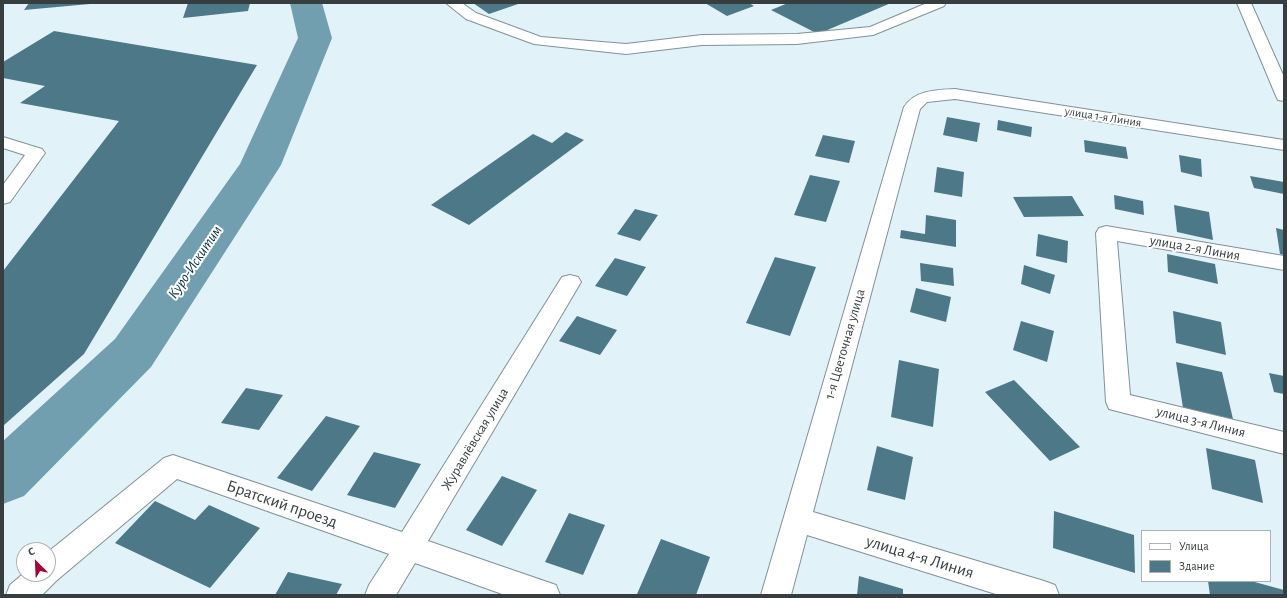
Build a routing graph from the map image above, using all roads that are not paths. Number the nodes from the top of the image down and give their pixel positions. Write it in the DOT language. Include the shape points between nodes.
graph roads {
  1 [pos="453,3"];
  2 [pos="939,3"];
  3 [pos="1244,3"];
  4 [pos="1284,96"];
  5 [pos="922,98"];
  6 [pos="3,142"];
  7 [pos="1284,145"];
  8 [pos="3,198"];
  9 [pos="1284,263"];
  10 [pos="570,282"];
  11 [pos="1118,402"];
  12 [pos="1284,443"];
  13 [pos="796,519"];
  14 [pos="410,548"];
  15 [pos="56,563"];
  16 [pos="35,582"];
  17 [pos="21,595"];
  18 [pos="380,595"];
  19 [pos="545,595"];
  20 [pos="776,595"];
  21 [pos="1044,595"];
  1 -- 2 [label="main road" via="471,16 539,41 626,49 702,40 797,39 873,30"];
  3 -- 4 [label="main road"];
  5 -- 7 [label="main road, улица 1-я Линия" via="956,94"];
  5 -- 13 [label="main road, 1-я Цветочная улица" via="912,107"];
  6 -- 8 [label="main road" via="36,153"];
  9 -- 11 [label="main road, улица 2-я Линия" via="1106,233"];
  10 -- 14 [label="main road, Журавлёвская улица"];
  11 -- 12 [label="main road, улица 3-я Линия"];
  13 -- 20 [label="main road, 1-я Цветочная улица"];
  13 -- 21 [label="main road, улица 4-я Линия"];
  14 -- 15 [label="main road, Братский проезд" via="173,466"];
  14 -- 18 [label="main road, Журавлёвская улица"];
  14 -- 19 [label="main road, Братский проезд"];
  16 -- 17 [label="main road"];
}
